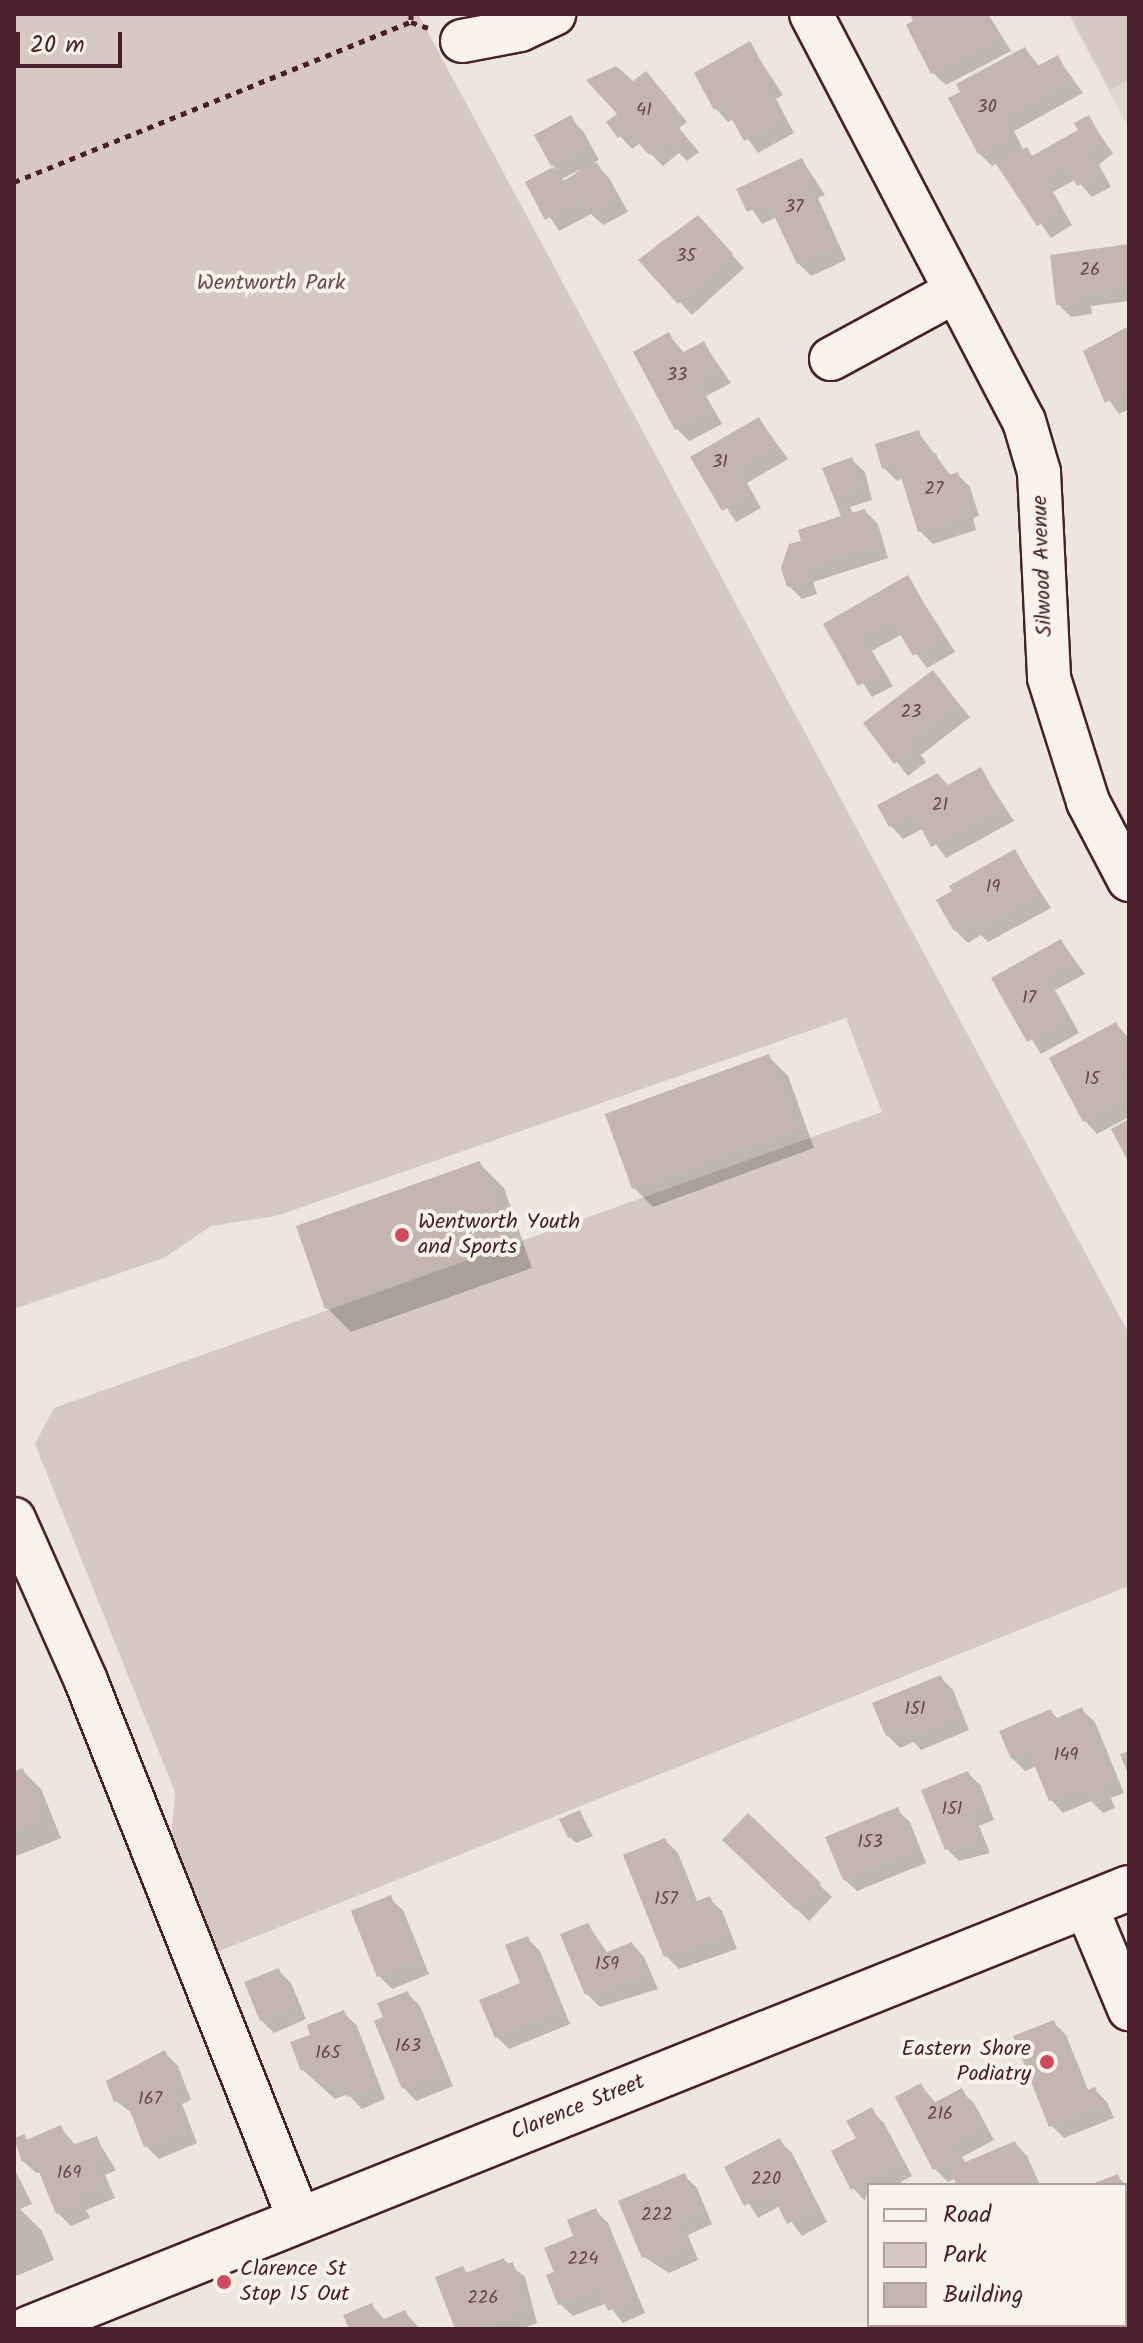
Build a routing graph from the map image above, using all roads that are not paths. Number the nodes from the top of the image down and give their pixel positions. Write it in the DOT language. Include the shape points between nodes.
graph roads {
  1 [pos="554,14"];
  2 [pos="811,14"];
  3 [pos="462,41"];
  4 [pos="956,291"];
  5 [pos="831,359"];
  6 [pos="1123,857"];
  7 [pos="14,1519"];
  8 [pos="1129,1888"];
  9 [pos="1086,1906"];
  10 [pos="1129,2009"];
  11 [pos="299,2219"];
  12 [pos="79,2320"];
  13 [pos="28,2329"];
  1 -- 3 [label="street" via="520,30"];
  2 -- 4 [label="street, Silwood Avenue"];
  4 -- 5 [label="street"];
  4 -- 6 [label="street, Silwood Avenue" via="1024,421 1039,472 1049,678 1065,741"];
  7 -- 11 [label="street" via="86,1681"];
  8 -- 9 [label="main road, Clarence Street"];
  9 -- 10 [label="street"];
  9 -- 11 [label="main road, Clarence Street"];
  11 -- 12 [label="main road, Clarence Street"];
  12 -- 13 [label="main road, Clarence Street"];
}
